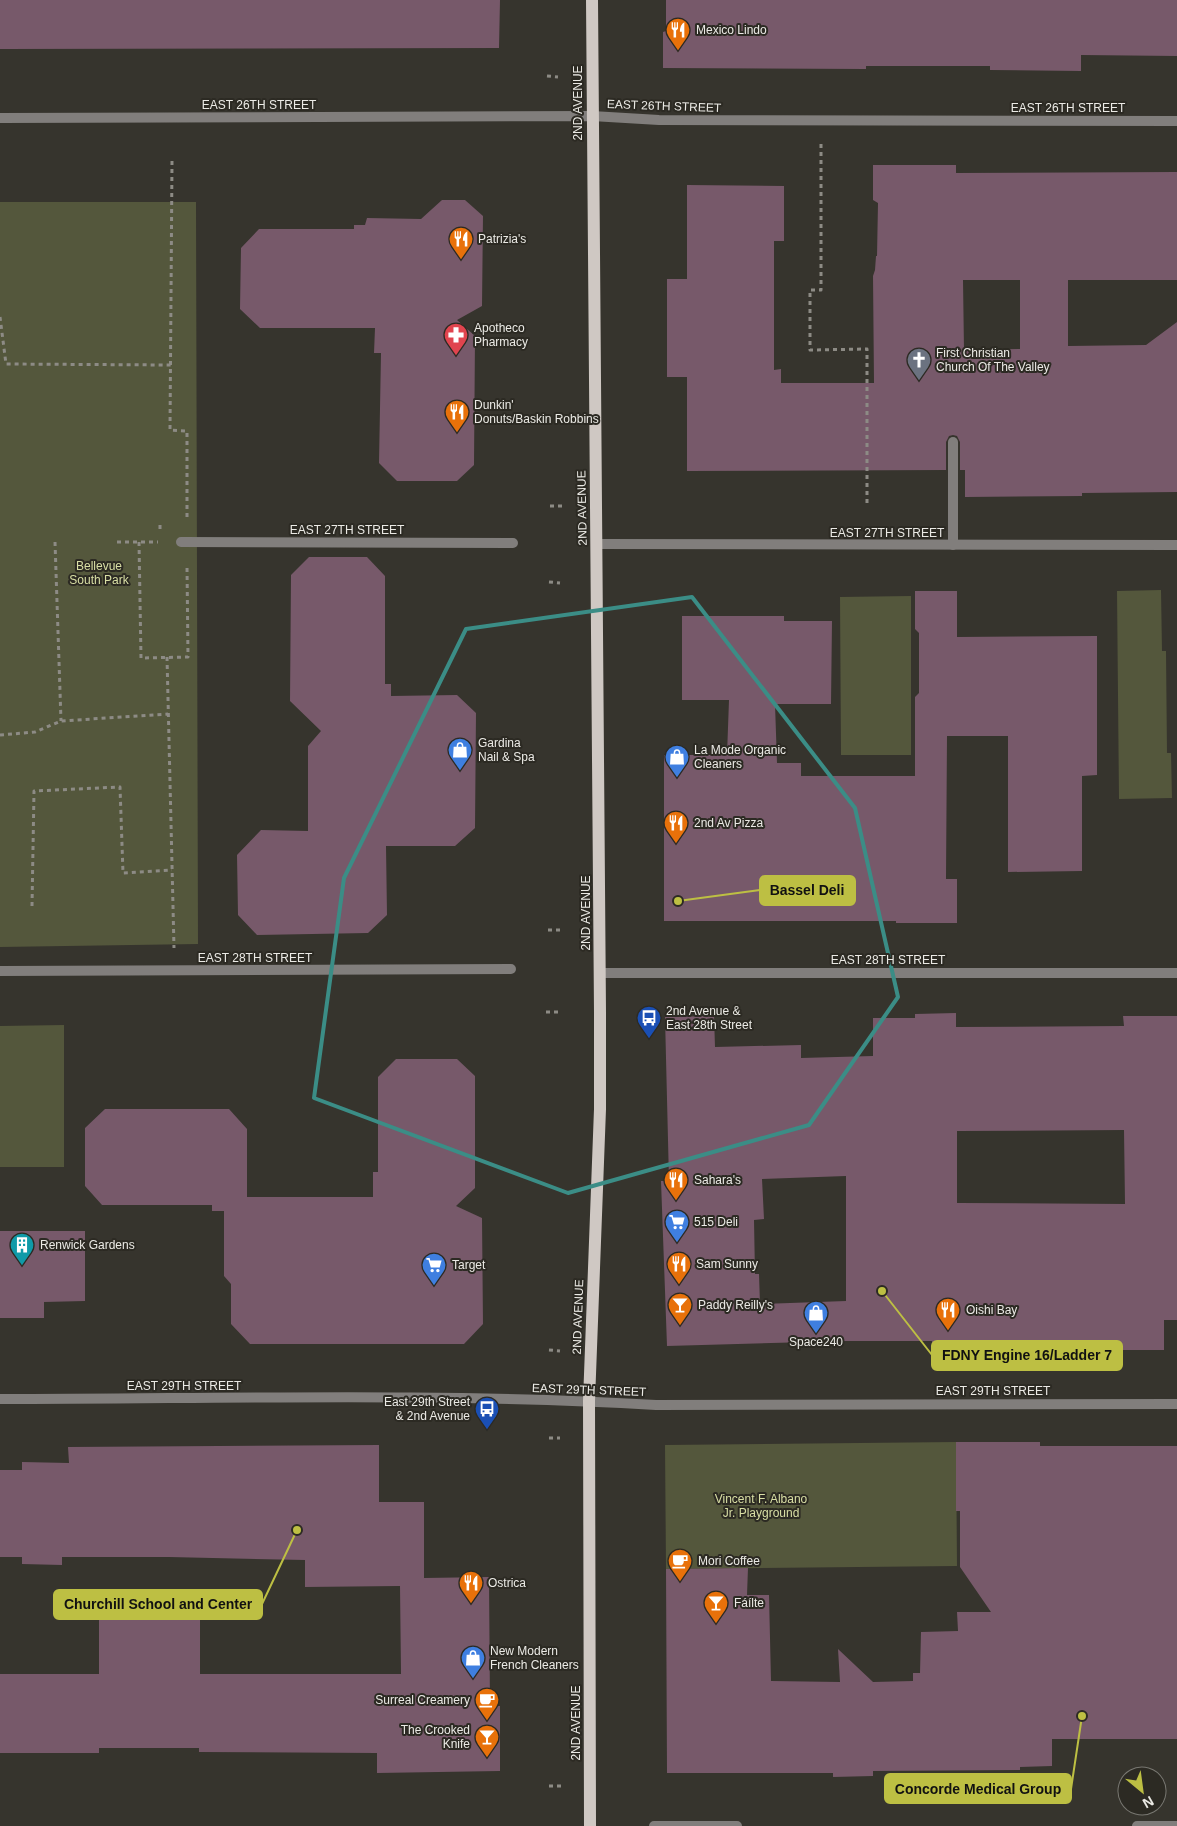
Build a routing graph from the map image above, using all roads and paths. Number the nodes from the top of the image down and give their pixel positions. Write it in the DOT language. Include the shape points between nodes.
graph roads {
  1 [pos="592,0"];
  2 [pos="547,76"];
  3 [pos="558,77"];
  4 [pos="592,116"];
  5 [pos="0,118"];
  6 [pos="821,120"];
  7 [pos="1177,121"];
  8 [pos="172,161"];
  9 [pos="0,317"];
  10 [pos="2,351"];
  11 [pos="170,365"];
  12 [pos="187,431"];
  13 [pos="953,442"];
  14 [pos="550,506"];
  15 [pos="562,506"];
  16 [pos="867,507"];
  17 [pos="55,542"];
  18 [pos="117,542"];
  19 [pos="139,542"];
  20 [pos="160,542"];
  21 [pos="181,542"];
  22 [pos="513,544"];
  23 [pos="596,544"];
  24 [pos="953,545"];
  25 [pos="1177,545"];
  26 [pos="549,582"];
  27 [pos="560,583"];
  28 [pos="188,645"];
  29 [pos="167,657"];
  30 [pos="168,714"];
  31 [pos="61,721"];
  32 [pos="0,735"];
  33 [pos="172,870"];
  34 [pos="32,906"];
  35 [pos="548,930"];
  36 [pos="560,930"];
  37 [pos="511,969"];
  38 [pos="0,971"];
  39 [pos="174,971"];
  40 [pos="600,973"];
  41 [pos="1177,973"];
  42 [pos="546,1012"];
  43 [pos="562,1012"];
  44 [pos="549,1350"];
  45 [pos="560,1351"];
  46 [pos="0,1399"];
  47 [pos="589,1401"];
  48 [pos="1177,1404"];
  49 [pos="549,1438"];
  50 [pos="560,1438"];
  51 [pos="549,1786"];
  52 [pos="561,1786"];
  53 [pos="590,1826"];
  54 [pos="654,1826"];
  55 [pos="737,1826"];
  56 [pos="1137,1826"];
  57 [pos="1177,1826"];
  1 -- 4 [label="main road, 2ND AVENUE"];
  2 -- 3 [label="path"];
  4 -- 5 [label="street, EAST 26TH STREET"];
  4 -- 6 [label="street, EAST 26TH STREET" via="659,120"];
  4 -- 23 [label="main road, 2ND AVENUE"];
  6 -- 7 [label="street, EAST 26TH STREET"];
  6 -- 16 [label="path" via="821,290 810,290 810,350 867,349"];
  8 -- 11 [label="path"];
  9 -- 10 [label="path"];
  10 -- 11 [label="path" via="6,364"];
  11 -- 12 [label="path" via="170,430"];
  13 -- 24 [label="street"];
  14 -- 15 [label="path"];
  17 -- 31 [label="path"];
  18 -- 19 [label="path"];
  19 -- 20 [label="path"];
  19 -- 29 [label="path" via="141,658"];
  21 -- 22 [label="street, EAST 27TH STREET"];
  23 -- 24 [label="street, EAST 27TH STREET"];
  23 -- 40 [label="main road, 2ND AVENUE"];
  24 -- 25 [label="street, EAST 27TH STREET"];
  26 -- 27 [label="path"];
  28 -- 29 [label="path" via="188,657"];
  29 -- 30 [label="path"];
  30 -- 31 [label="path"];
  30 -- 33 [label="path"];
  31 -- 32 [label="path" via="35,732"];
  33 -- 34 [label="path" via="123,873 120,787 34,791"];
  33 -- 39 [label="path"];
  35 -- 36 [label="path"];
  37 -- 39 [label="street, EAST 28TH STREET"];
  38 -- 39 [label="street, EAST 28TH STREET"];
  40 -- 41 [label="street, EAST 28TH STREET"];
  40 -- 47 [label="main road, 2ND AVENUE" via="600,1109"];
  42 -- 43 [label="path"];
  44 -- 45 [label="path"];
  46 -- 47 [label="street, EAST 29TH STREET"];
  47 -- 48 [label="street, EAST 29TH STREET" via="656,1405"];
  47 -- 53 [label="main road, 2ND AVENUE"];
  49 -- 50 [label="path"];
  51 -- 52 [label="path"];
  54 -- 55 [label="street"];
  56 -- 57 [label="street"];
}
